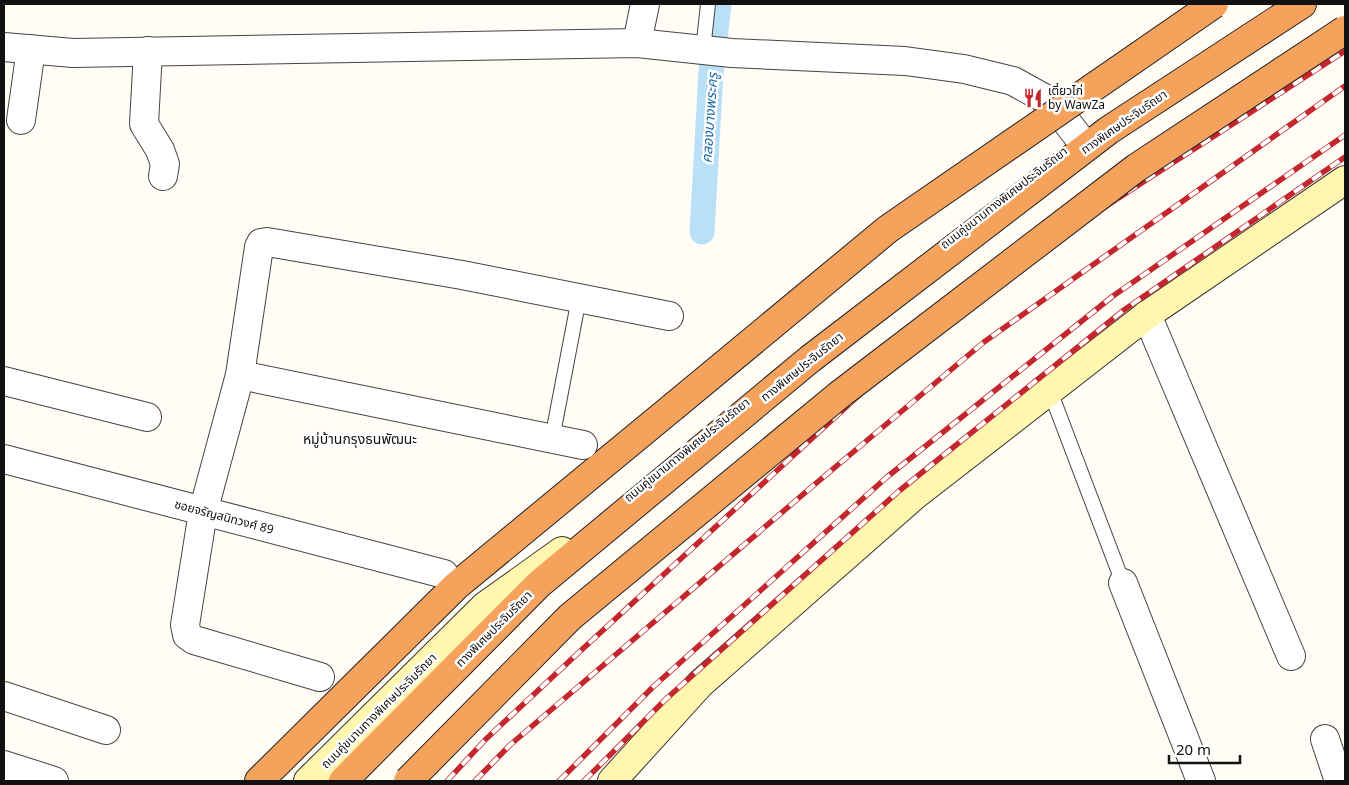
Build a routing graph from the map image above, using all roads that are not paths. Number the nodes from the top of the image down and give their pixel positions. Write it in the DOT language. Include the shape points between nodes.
graph roads {
  1 [pos="645,4"];
  2 [pos="708,4"];
  3 [pos="1214,4"];
  4 [pos="1282,4"];
  5 [pos="1302,4"];
  6 [pos="1345,30"];
  7 [pos="637,43"];
  8 [pos="4,47"];
  9 [pos="32,49"];
  10 [pos="703,50"];
  11 [pos="148,51"];
  12 [pos="21,120"];
  13 [pos="1080,139"];
  14 [pos="163,176"];
  15 [pos="1345,180"];
  16 [pos="579,298"];
  17 [pos="1147,315"];
  18 [pos="669,316"];
  19 [pos="240,375"];
  20 [pos="4,381"];
  21 [pos="1050,391"];
  22 [pos="147,417"];
  23 [pos="552,439"];
  24 [pos="583,445"];
  25 [pos="4,459"];
  26 [pos="203,512"];
  27 [pos="444,574"];
  28 [pos="1123,583"];
  29 [pos="1291,656"];
  30 [pos="320,677"];
  31 [pos="4,696"];
  32 [pos="106,730"];
  33 [pos="1325,738"];
  34 [pos="4,765"];
  35 [pos="54,781"];
  36 [pos="259,781"];
  37 [pos="308,781"];
  38 [pos="343,781"];
  39 [pos="408,781"];
  40 [pos="612,781"];
  41 [pos="1201,781"];
  42 [pos="1339,781"];
  1 -- 7 [label="street"];
  2 -- 10 [label="lane"];
  3 -- 36 [label="highway, bridge" via="888,229 456,586"];
  4 -- 13 [label="main road, ถนนคู่ขนานทางพิเศษประจิมรัถยา"];
  5 -- 38 [label="highway, ทางพิเศษประจิมรัถยา" via="1109,130 810,359 539,584"];
  6 -- 39 [label="highway, bridge" via="1136,168 839,395 570,618"];
  7 -- 10 [label="street"];
  7 -- 11 [label="street"];
  8 -- 9 [label="street"];
  9 -- 11 [label="street" via="73,53"];
  9 -- 12 [label="street"];
  10 -- 13 [label="street" via="905,61 964,69 1013,81 1051,102"];
  11 -- 14 [label="street" via="144,124 160,150 165,164"];
  13 -- 37 [label="main road, ถนนคู่ขนานทางพิเศษประจิมรัถยา" via="874,297 590,530 485,606"];
  15 -- 17 [label="main road"];
  16 -- 18 [label="street"];
  16 -- 19 [label="street" via="462,274 261,243"];
  16 -- 23 [label="lane"];
  17 -- 21 [label="main road"];
  17 -- 29 [label="street"];
  19 -- 23 [label="street"];
  19 -- 26 [label="street"];
  20 -- 22 [label="street"];
  21 -- 28 [label="lane"];
  21 -- 40 [label="main road" via="914,496 700,684"];
  23 -- 24 [label="street"];
  25 -- 26 [label="street, ซอยจรัญสนิทวงศ์ 89"];
  26 -- 27 [label="street, ซอยจรัญสนิทวงศ์ 89"];
  26 -- 30 [label="street" via="186,635"];
  28 -- 41 [label="street"];
  31 -- 32 [label="street"];
  33 -- 42 [label="street"];
  34 -- 35 [label="street"];
}
